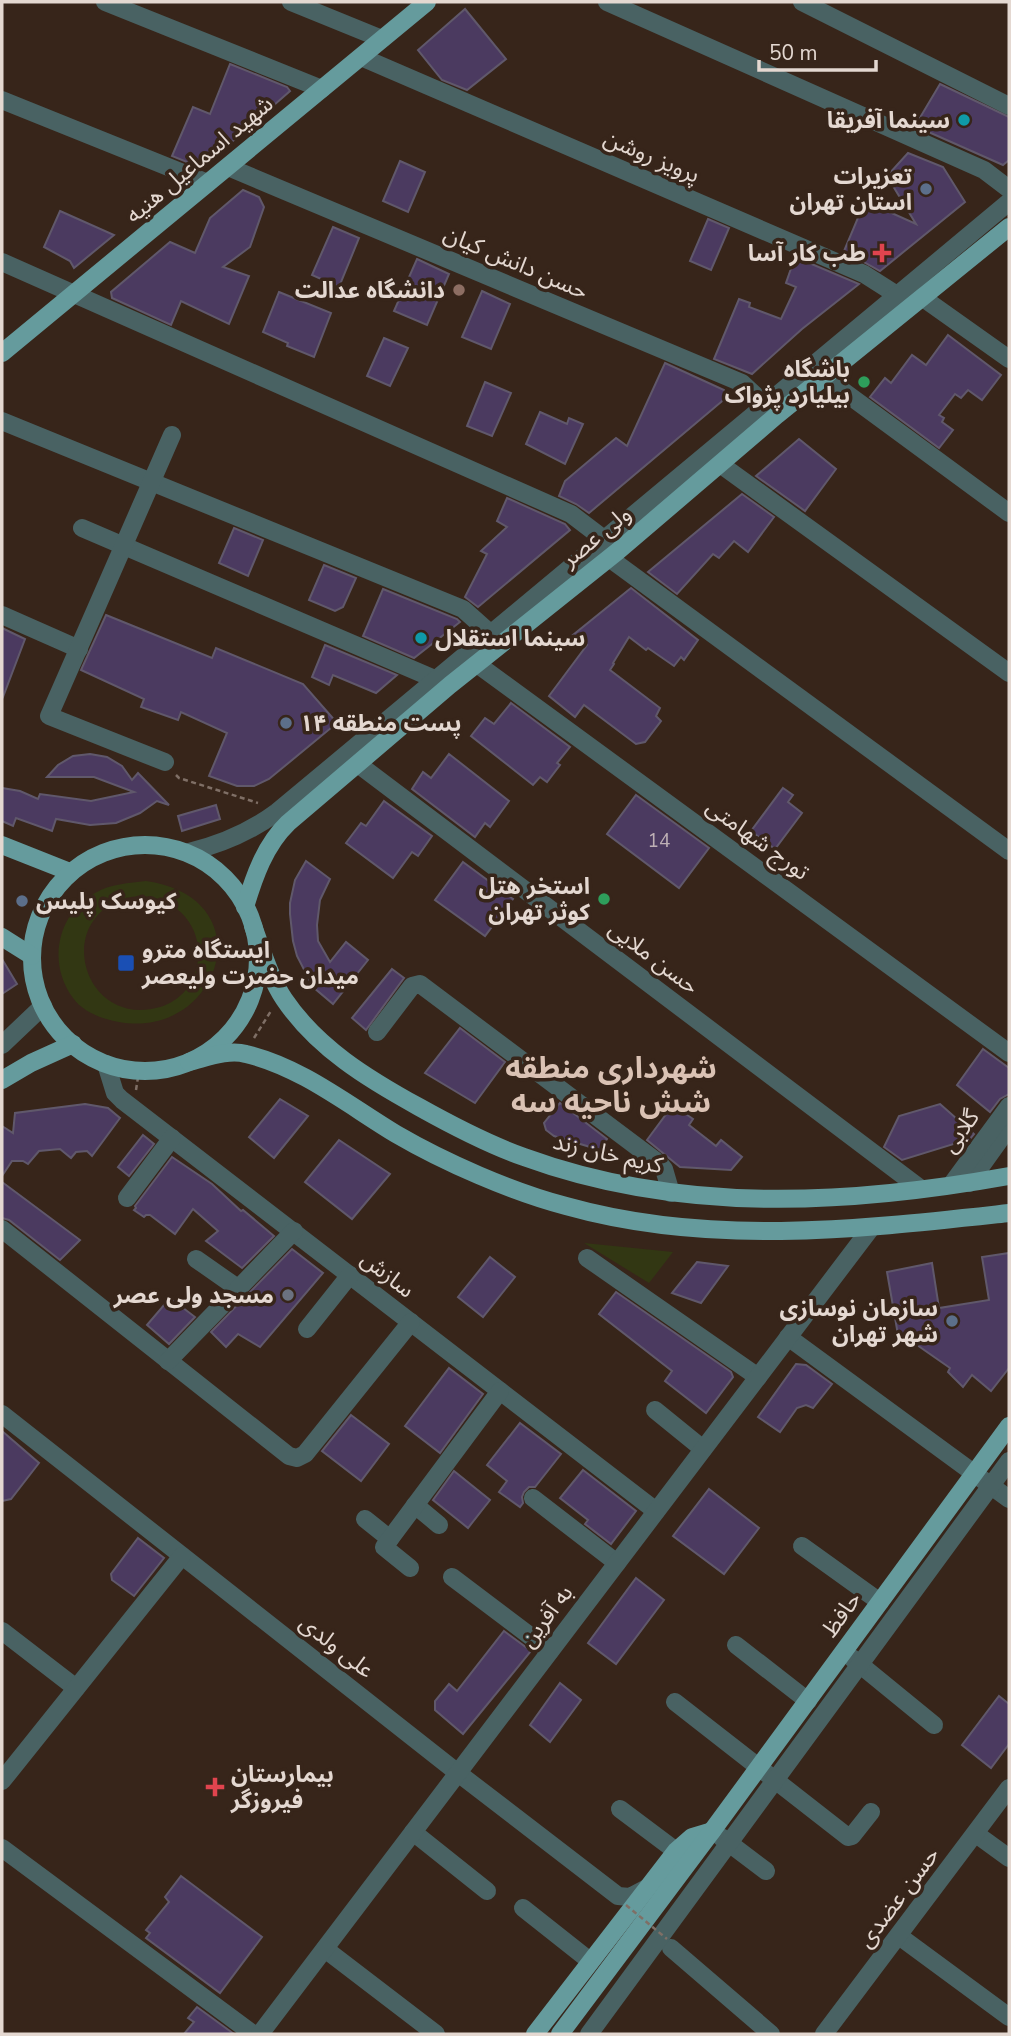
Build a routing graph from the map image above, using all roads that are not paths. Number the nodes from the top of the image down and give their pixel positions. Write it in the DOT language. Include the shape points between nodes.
graph roads {
  1 [pos="105,2"];
  2 [pos="291,2"];
  3 [pos="427,2"];
  4 [pos="607,2"];
  5 [pos="802,2"];
  6 [pos="382,39"];
  7 [pos="361,57"];
  8 [pos="322,89"];
  9 [pos="2,100"];
  10 [pos="1009,106"];
  11 [pos="228,167"];
  12 [pos="208,183"];
  13 [pos="1009,189"];
  14 [pos="1009,202"];
  15 [pos="1009,227"];
  16 [pos="2,262"];
  17 [pos="74,294"];
  18 [pos="897,295"];
  19 [pos="923,298"];
  20 [pos="2,353"];
  21 [pos="1009,359"];
  22 [pos="824,377"];
  23 [pos="772,410"];
  24 [pos="2,421"];
  25 [pos="172,435"];
  26 [pos="720,464"];
  27 [pos="152,482"];
  28 [pos="1009,513"];
  29 [pos="82,528"];
  30 [pos="124,546"];
  31 [pos="611,549"];
  32 [pos="2,615"];
  33 [pos="497,639"];
  34 [pos="79,649"];
  35 [pos="477,664"];
  36 [pos="1009,673"];
  37 [pos="443,682"];
  38 [pos="165,762"];
  39 [pos="358,764"];
  40 [pos="2,845"];
  41 [pos="1009,851"];
  42 [pos="190,852"];
  43 [pos="70,872"];
  44 [pos="245,907"];
  45 [pos="253,926"];
  46 [pos="2,937"];
  47 [pos="32,956"];
  48 [pos="43,1006"];
  49 [pos="377,1032"];
  50 [pos="72,1044"];
  51 [pos="2,1045"];
  52 [pos="1009,1053"];
  53 [pos="189,1062"];
  54 [pos="106,1064"];
  55 [pos="2,1080"];
  56 [pos="1009,1106"];
  57 [pos="1009,1127"];
  58 [pos="172,1138"];
  59 [pos="1009,1175"];
  60 [pos="960,1184"];
  61 [pos="921,1189"];
  62 [pos="671,1193"];
  63 [pos="127,1198"];
  64 [pos="1009,1213"];
  65 [pos="871,1228"];
  66 [pos="2,1229"];
  67 [pos="294,1231"];
  68 [pos="587,1258"];
  69 [pos="196,1259"];
  70 [pos="350,1275"];
  71 [pos="239,1289"];
  72 [pos="411,1322"];
  73 [pos="307,1329"];
  74 [pos="788,1337"];
  75 [pos="168,1361"];
  76 [pos="758,1377"];
  77 [pos="500,1391"];
  78 [pos="655,1410"];
  79 [pos="2,1414"];
  80 [pos="1009,1426"];
  81 [pos="703,1449"];
  82 [pos="1009,1461"];
  83 [pos="975,1473"];
  84 [pos="991,1486"];
  85 [pos="533,1498"];
  86 [pos="1009,1499"];
  87 [pos="415,1505"];
  88 [pos="656,1511"];
  89 [pos="365,1519"];
  90 [pos="439,1525"];
  91 [pos="387,1543"];
  92 [pos="802,1546"];
  93 [pos="182,1556"];
  94 [pos="617,1563"];
  95 [pos="410,1569"];
  96 [pos="452,1577"];
  97 [pos="880,1602"];
  98 [pos="2,1631"];
  99 [pos="736,1645"];
  100 [pos="550,1651"];
  101 [pos="844,1652"];
  102 [pos="860,1665"];
  103 [pos="76,1688"];
  104 [pos="807,1701"];
  105 [pos="675,1702"];
  106 [pos="934,1725"];
  107 [pos="758,1768"];
  108 [pos="458,1773"];
  109 [pos="2,1781"];
  110 [pos="775,1781"];
  111 [pos="1009,1788"];
  112 [pos="620,1809"];
  113 [pos="871,1812"];
  114 [pos="712,1831"];
  115 [pos="413,1832"];
  116 [pos="976,1834"];
  117 [pos="729,1843"];
  118 [pos="2,1848"];
  119 [pos="676,1851"];
  120 [pos="1009,1858"];
  121 [pos="766,1871"];
  122 [pos="647,1888"];
  123 [pos="487,1891"];
  124 [pos="523,1908"];
  125 [pos="899,1936"];
  126 [pos="669,1943"];
  127 [pos="325,1949"];
  128 [pos="590,1961"];
  129 [pos="1009,2017"];
  130 [pos="592,2033"];
  131 [pos="253,2034"];
  132 [pos="260,2034"];
  133 [pos="436,2034"];
  134 [pos="535,2034"];
  135 [pos="560,2034"];
  136 [pos="771,2034"];
  137 [pos="824,2034"];
  1 -- 8 [label="street"];
  2 -- 6 [label="street"];
  3 -- 6 [label="main road, شهید اسماعیل هنیه"];
  4 -- 13 [label="street" via="984,170"];
  5 -- 10 [label="street"];
  6 -- 7 [label="main road, شهید اسماعیل هنیه"];
  7 -- 8 [label="main road, شهید اسماعیل هنیه"];
  7 -- 18 [label="street, پرویز روشن" via="864,274"];
  8 -- 11 [label="main road, شهید اسماعیل هنیه"];
  9 -- 12 [label="street"];
  11 -- 12 [label="main road, شهید اسماعیل هنیه"];
  11 -- 23 [label="street, حسن دانش کیان" via="742,383"];
  12 -- 17 [label="main road, شهید اسماعیل هنیه"];
  14 -- 18 [label="street"];
  15 -- 19 [label="main road, ولی عصر"];
  16 -- 17 [label="street"];
  17 -- 20 [label="main road, شهید اسماعیل هنیه"];
  17 -- 31 [label="street" via="571,514"];
  18 -- 19 [label="street, پرویز روشن"];
  18 -- 23 [label="street"];
  19 -- 21 [label="street"];
  19 -- 22 [label="main road, ولی عصر"];
  22 -- 23 [label="main road, ولی عصر"];
  22 -- 28 [label="street"];
  23 -- 26 [label="main road, ولی عصر"];
  23 -- 31 [label="street"];
  24 -- 27 [label="street"];
  25 -- 27 [label="street"];
  26 -- 31 [label="main road, ولی عصر"];
  26 -- 36 [label="street"];
  27 -- 30 [label="street"];
  27 -- 33 [label="street" via="463,609"];
  29 -- 30 [label="street"];
  30 -- 34 [label="street"];
  30 -- 37 [label="street"];
  31 -- 33 [label="main road, ولی عصر"];
  31 -- 41 [label="street"];
  32 -- 34 [label="street"];
  33 -- 35 [label="main road, ولی عصر"];
  33 -- 37 [label="street"];
  34 -- 38 [label="street" via="49,716"];
  35 -- 37 [label="main road, ولی عصر"];
  35 -- 52 [label="street, تورج شهامتی"];
  37 -- 39 [label="main road, ولی عصر"];
  37 -- 42 [label="street" via="260,825"];
  39 -- 44 [label="main road, ولی عصر" via="284,827 260,864"];
  39 -- 61 [label="street, حسن ملایی"];
  40 -- 43 [label="main road"];
  42 -- 43 [label="main road" via="128,846"];
  42 -- 44 [label="main road" via="220,872"];
  43 -- 47 [label="main road" via="46,903"];
  44 -- 45 [label="main road"];
  45 -- 53 [label="main road" via="257,974 246,1007 230,1033"];
  45 -- 62 [label="main road, کریم خان زند" via="278,988 294,1012 368,1078 514,1154 583,1175"];
  46 -- 47 [label="main road"];
  47 -- 48 [label="main road"];
  48 -- 50 [label="main road"];
  48 -- 51 [label="street"];
  49 -- 62 [label="street" via="412,986 420,984 660,1164"];
  50 -- 54 [label="main road"];
  50 -- 55 [label="main road"];
  53 -- 54 [label="main road" via="139,1070"];
  53 -- 65 [label="main road" via="234,1053 284,1068 424,1150 566,1206 699,1230"];
  54 -- 58 [label="street, سازش" via="115,1093"];
  56 -- 60 [label="street, گلابی"];
  57 -- 60 [label="street, گلابی"];
  58 -- 63 [label="street"];
  58 -- 67 [label="street, سازش"];
  59 -- 60 [label="main road, کریم خان زند"];
  60 -- 61 [label="main road, کریم خان زند"];
  61 -- 62 [label="main road, کریم خان زند" via="785,1200"];
  64 -- 65 [label="main road"];
  65 -- 74 [label="street, به آفرین"];
  66 -- 75 [label="street"];
  67 -- 70 [label="street, سازش"];
  67 -- 71 [label="street"];
  68 -- 76 [label="street"];
  69 -- 71 [label="street"];
  70 -- 72 [label="street, سازش"];
  70 -- 73 [label="street"];
  71 -- 75 [label="street"];
  72 -- 75 [label="street" via="305,1454 297,1458 289,1457"];
  72 -- 77 [label="street, سازش"];
  74 -- 76 [label="street, به آفرین"];
  74 -- 83 [label="street"];
  76 -- 81 [label="street, به آفرین"];
  77 -- 87 [label="street"];
  77 -- 88 [label="street, سازش"];
  78 -- 81 [label="street"];
  79 -- 93 [label="street, علی ولدی"];
  80 -- 83 [label="main road, حافظ"];
  81 -- 88 [label="street, به آفرین"];
  82 -- 84 [label="street"];
  83 -- 84 [label="street"];
  83 -- 97 [label="main road, حافظ"];
  84 -- 86 [label="street"];
  84 -- 102 [label="street"];
  85 -- 94 [label="street"];
  87 -- 90 [label="street"];
  87 -- 91 [label="street"];
  88 -- 94 [label="street, به آفرین"];
  89 -- 91 [label="street"];
  91 -- 95 [label="street"];
  92 -- 97 [label="street"];
  93 -- 103 [label="street"];
  93 -- 108 [label="street, علی ولدی"];
  94 -- 100 [label="street, به آفرین"];
  96 -- 100 [label="street"];
  97 -- 101 [label="main road, حافظ"];
  98 -- 103 [label="street"];
  99 -- 104 [label="street"];
  100 -- 108 [label="street, به آفرین"];
  101 -- 102 [label="street"];
  101 -- 104 [label="main road, حافظ"];
  102 -- 106 [label="street"];
  102 -- 110 [label="street"];
  103 -- 109 [label="street"];
  104 -- 107 [label="main road, حافظ"];
  105 -- 107 [label="street"];
  107 -- 110 [label="street"];
  107 -- 114 [label="main road, حافظ"];
  108 -- 115 [label="street, به آفرین"];
  108 -- 122 [label="street, علی ولدی" via="618,1896 630,1897"];
  110 -- 113 [label="street" via="848,1837"];
  110 -- 117 [label="street"];
  111 -- 116 [label="street, حسن عضدی"];
  112 -- 119 [label="street"];
  114 -- 117 [label="street"];
  114 -- 119 [label="main road, حافظ" via="692,1837"];
  114 -- 135 [label="main road, حافظ"];
  115 -- 123 [label="street"];
  115 -- 127 [label="street, به آفرین"];
  116 -- 120 [label="street"];
  116 -- 125 [label="street, حسن عضدی"];
  117 -- 121 [label="street"];
  117 -- 130 [label="street"];
  118 -- 131 [label="street"];
  119 -- 122 [label="main road, حافظ"];
  122 -- 128 [label="main road, حافظ"];
  124 -- 128 [label="street"];
  125 -- 129 [label="street"];
  125 -- 137 [label="street, حسن عضدی"];
  126 -- 136 [label="street"];
  127 -- 132 [label="street, به آفرین"];
  127 -- 133 [label="street"];
  128 -- 134 [label="main road, حافظ"];
}
